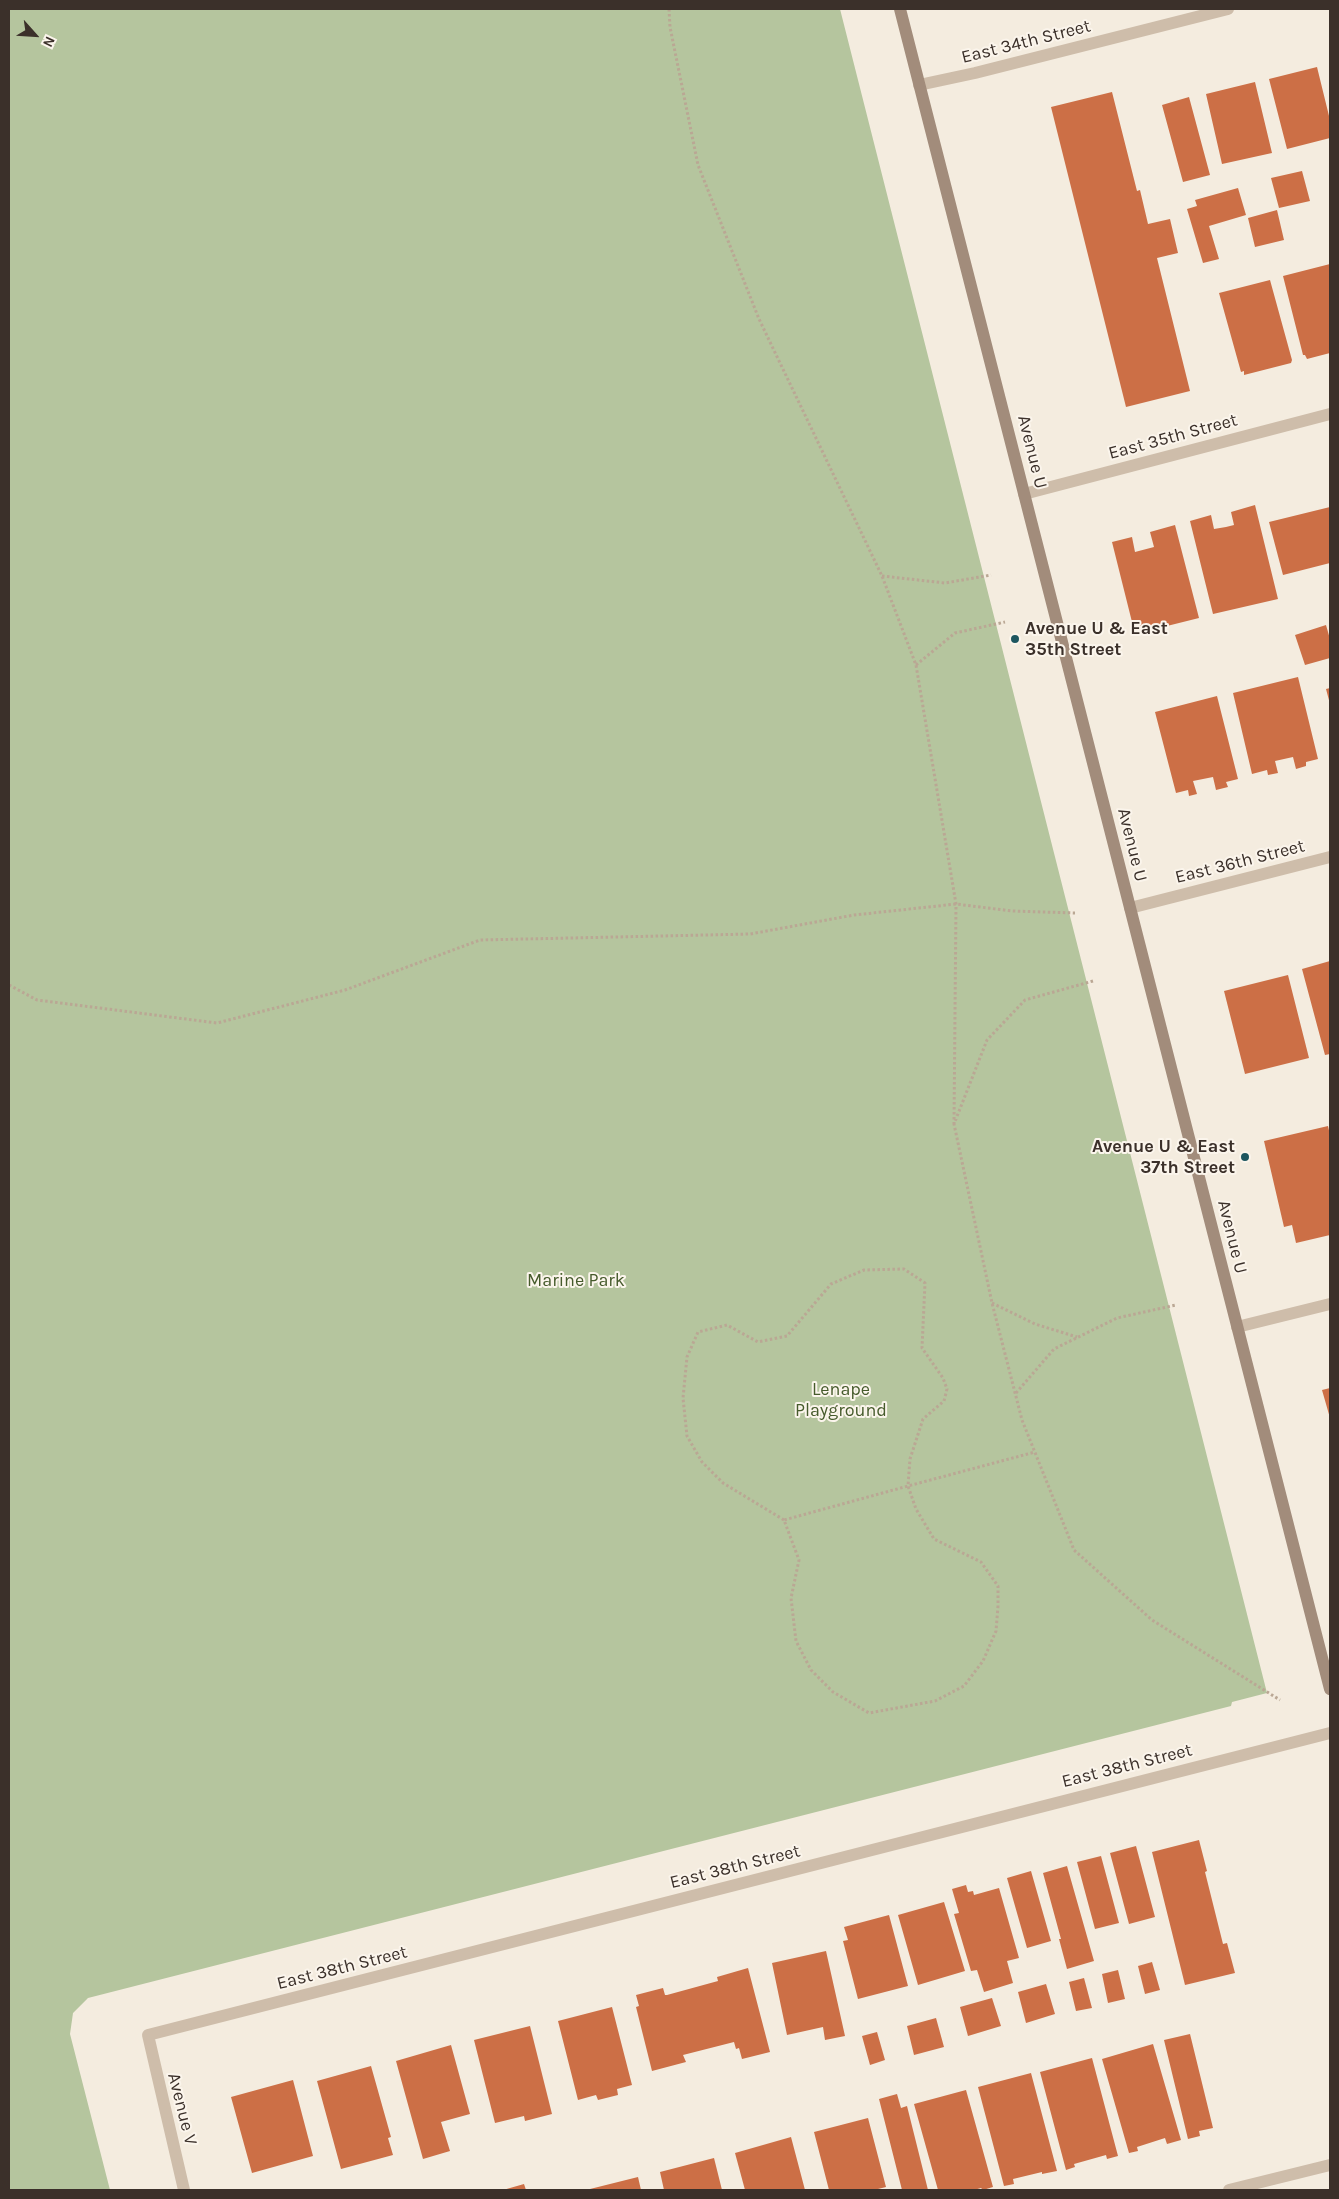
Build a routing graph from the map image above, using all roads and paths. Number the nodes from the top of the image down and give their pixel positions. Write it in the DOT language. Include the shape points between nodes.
graph roads {
  1 [pos="669,9"];
  2 [pos="900,9"];
  3 [pos="1228,9"];
  4 [pos="919,85"];
  5 [pos="1330,414"];
  6 [pos="1024,494"];
  7 [pos="991,575"];
  8 [pos="882,576"];
  9 [pos="1005,622"];
  10 [pos="916,664"];
  11 [pos="1330,857"];
  12 [pos="956,904"];
  13 [pos="1130,908"];
  14 [pos="1075,913"];
  15 [pos="1093,981"];
  16 [pos="9,985"];
  17 [pos="954,1124"];
  18 [pos="992,1303"];
  19 [pos="1330,1304"];
  20 [pos="1176,1305"];
  21 [pos="1237,1327"];
  22 [pos="1077,1337"];
  23 [pos="1015,1393"];
  24 [pos="1035,1452"];
  25 [pos="908,1486"];
  26 [pos="784,1520"];
  27 [pos="1330,1689"];
  28 [pos="1280,1700"];
  29 [pos="1330,1733"];
  30 [pos="148,2035"];
  31 [pos="1330,2165"];
  32 [pos="184,2190"];
  33 [pos="1229,2190"];
  1 -- 8 [label="path" via="698,165 760,319"];
  2 -- 4 [label="main road, Avenue U"];
  3 -- 4 [label="street, East 34th Street"];
  4 -- 6 [label="main road, Avenue U"];
  5 -- 6 [label="street, East 35th Street"];
  6 -- 13 [label="main road, Avenue U"];
  7 -- 8 [label="path" via="945,583"];
  8 -- 10 [label="path"];
  9 -- 10 [label="path" via="955,633"];
  10 -- 12 [label="path"];
  11 -- 13 [label="street, East 36th Street"];
  12 -- 14 [label="path" via="1012,911"];
  12 -- 16 [label="path" via="854,915 750,934 480,940 345,990 217,1023 37,1000"];
  12 -- 17 [label="path"];
  13 -- 21 [label="main road, Avenue U"];
  15 -- 17 [label="path" via="1025,1000 987,1040"];
  17 -- 18 [label="path"];
  18 -- 22 [label="path" via="1035,1324"];
  18 -- 23 [label="path"];
  19 -- 21 [label="street"];
  20 -- 22 [label="path" via="1117,1318"];
  21 -- 27 [label="main road, Avenue U"];
  22 -- 23 [label="path" via="1054,1349"];
  23 -- 24 [label="path"];
  24 -- 25 [label="path"];
  24 -- 28 [label="path" via="1074,1550 1152,1620"];
  25 -- 26 [label="path"];
  25 -- 26 [label="path" via="916,1508 934,1539 981,1562 998,1586 996,1631 983,1661 964,1686 935,1701 869,1713 833,1692 811,1670 796,1641 791,1598 799,1560"];
  25 -- 26 [label="path" via="910,1459 923,1419 944,1401 947,1389 922,1348 925,1284 904,1269 864,1270 831,1284 787,1336 758,1342 727,1325 698,1332 687,1357 683,1398 687,1436 702,1462 723,1483"];
  29 -- 30 [label="street, East 38th Street"];
  30 -- 32 [label="street, Avenue V"];
  31 -- 33 [label="street"];
}
